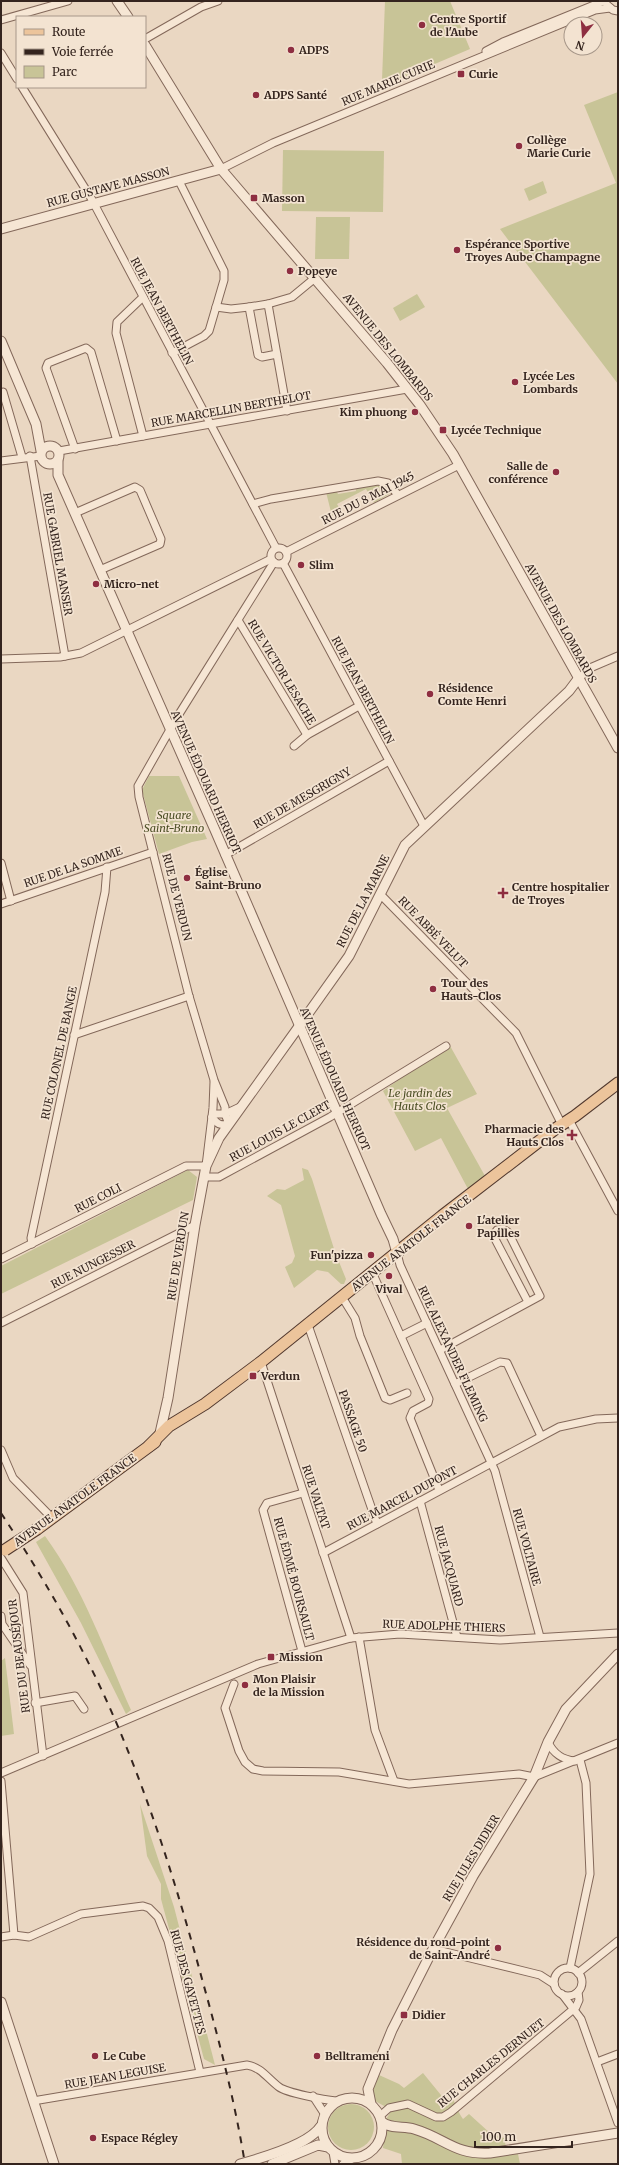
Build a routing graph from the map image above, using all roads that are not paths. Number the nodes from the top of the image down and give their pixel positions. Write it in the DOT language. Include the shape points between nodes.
graph roads {
  1 [pos="68,1"];
  2 [pos="118,1"];
  3 [pos="218,1"];
  4 [pos="605,1"];
  5 [pos="200,4"];
  6 [pos="610,8"];
  7 [pos="618,11"];
  8 [pos="127,16"];
  9 [pos="1,20"];
  10 [pos="146,38"];
  11 [pos="146,47"];
  12 [pos="1,53"];
  13 [pos="476,58"];
  14 [pos="16,77"];
  15 [pos="23,88"];
  16 [pos="221,169"];
  17 [pos="179,181"];
  18 [pos="93,204"];
  19 [pos="1,229"];
  20 [pos="315,278"];
  21 [pos="142,298"];
  22 [pos="268,304"];
  23 [pos="216,307"];
  24 [pos="249,307"];
  25 [pos="1,341"];
  26 [pos="172,353"];
  27 [pos="277,354"];
  28 [pos="407,389"];
  29 [pos="3,392"];
  30 [pos="287,411"];
  31 [pos="36,424"];
  32 [pos="211,424"];
  33 [pos="144,436"];
  34 [pos="117,441"];
  35 [pos="56,449"];
  36 [pos="75,449"];
  37 [pos="26,457"];
  38 [pos="42,457"];
  39 [pos="1,461"];
  40 [pos="58,461"];
  41 [pos="459,464"];
  42 [pos="58,475"];
  43 [pos="398,495"];
  44 [pos="253,504"];
  45 [pos="75,513"];
  46 [pos="276,548"];
  47 [pos="286,552"];
  48 [pos="273,561"];
  49 [pos="284,563"];
  50 [pos="100,570"];
  51 [pos="238,620"];
  52 [pos="127,630"];
  53 [pos="65,656"];
  54 [pos="618,656"];
  55 [pos="1,660"];
  56 [pos="578,679"];
  57 [pos="359,706"];
  58 [pos="170,730"];
  59 [pos="307,735"];
  60 [pos="294,746"];
  61 [pos="618,748"];
  62 [pos="389,761"];
  63 [pos="424,826"];
  64 [pos="153,852"];
  65 [pos="226,855"];
  66 [pos="1,863"];
  67 [pos="108,867"];
  68 [pos="380,894"];
  69 [pos="12,901"];
  70 [pos="1,904"];
  71 [pos="189,996"];
  72 [pos="299,1027"];
  73 [pos="74,1035"];
  74 [pos="446,1046"];
  75 [pos="214,1080"];
  76 [pos="618,1083"];
  77 [pos="240,1107"];
  78 [pos="337,1112"];
  79 [pos="225,1114"];
  80 [pos="212,1118"];
  81 [pos="566,1122"];
  82 [pos="229,1124"];
  83 [pos="206,1166"];
  84 [pos="204,1177"];
  85 [pos="616,1200"];
  86 [pos="618,1211"];
  87 [pos="195,1226"];
  88 [pos="32,1244"];
  89 [pos="397,1253"];
  90 [pos="1,1259"];
  91 [pos="372,1272"];
  92 [pos="342,1297"];
  93 [pos="528,1302"];
  94 [pos="1,1323"];
  95 [pos="427,1323"];
  96 [pos="308,1325"];
  97 [pos="401,1336"];
  98 [pos="440,1350"];
  99 [pos="261,1362"];
  100 [pos="455,1384"];
  101 [pos="407,1393"];
  102 [pos="618,1418"];
  103 [pos="165,1431"];
  104 [pos="542,1436"];
  105 [pos="1,1450"];
  106 [pos="491,1463"];
  107 [pos="439,1490"];
  108 [pos="303,1493"];
  109 [pos="420,1501"];
  110 [pos="52,1518"];
  111 [pos="377,1524"];
  112 [pos="2,1553"];
  113 [pos="323,1553"];
  114 [pos="1,1616"];
  115 [pos="618,1633"];
  116 [pos="359,1637"];
  117 [pos="457,1637"];
  118 [pos="540,1637"];
  119 [pos="351,1638"];
  120 [pos="302,1651"];
  121 [pos="618,1654"];
  122 [pos="30,1665"];
  123 [pos="234,1684"];
  124 [pos="35,1703"];
  125 [pos="84,1709"];
  126 [pos="548,1742"];
  127 [pos="618,1743"];
  128 [pos="43,1756"];
  129 [pos="577,1761"];
  130 [pos="1,1773"];
  131 [pos="534,1777"];
  132 [pos="1,1780"];
  133 [pos="394,1781"];
  134 [pos="14,1935"];
  135 [pos="1,1937"];
  136 [pos="618,1941"];
  137 [pos="432,1949"];
  138 [pos="570,1968"];
  139 [pos="558,1972"];
  140 [pos="578,1973"];
  141 [pos="540,1975"];
  142 [pos="554,1984"];
  143 [pos="578,1992"];
  144 [pos="562,1994"];
  145 [pos="1,2002"];
  146 [pos="573,2010"];
  147 [pos="618,2054"];
  148 [pos="597,2062"];
  149 [pos="200,2072"];
  150 [pos="368,2089"];
  151 [pos="313,2096"];
  152 [pos="355,2097"];
  153 [pos="33,2101"];
  154 [pos="336,2101"];
  155 [pos="371,2104"];
  156 [pos="324,2113"];
  157 [pos="381,2119"];
  158 [pos="618,2123"];
  159 [pos="321,2126"];
  160 [pos="617,2132"];
  161 [pos="48,2147"];
  162 [pos="331,2150"];
  163 [pos="354,2158"];
  164 [pos="47,2164"];
  165 [pos="53,2164"];
  166 [pos="240,2164"];
  167 [pos="272,2164"];
  168 [pos="335,2164"];
  169 [pos="343,2164"];
  1 -- 9 [label="street"];
  2 -- 8 [label="street"];
  3 -- 5 [label="street"];
  4 -- 6 [label="street"];
  4 -- 13 [label="street, RUE MARIE CURIE" via="503,42"];
  5 -- 10 [label="street"];
  6 -- 7 [label="street"];
  6 -- 13 [label="street, RUE MARIE CURIE" via="595,10"];
  11 -- 16 [label="street, AVENUE DES LOMBARDS"];
  12 -- 14 [label="street"];
  13 -- 16 [label="street, RUE MARIE CURIE" via="273,143"];
  15 -- 18 [label="street, RUE JEAN BERTHELIN"];
  16 -- 17 [label="street, RUE GUSTAVE MASSON"];
  16 -- 20 [label="street, AVENUE DES LOMBARDS"];
  17 -- 18 [label="street, RUE GUSTAVE MASSON"];
  17 -- 23 [label="street" via="224,271"];
  18 -- 19 [label="street, RUE GUSTAVE MASSON"];
  18 -- 21 [label="street, RUE JEAN BERTHELIN"];
  20 -- 22 [label="street" via="292,297"];
  20 -- 28 [label="street, AVENUE DES LOMBARDS"];
  21 -- 26 [label="street, RUE JEAN BERTHELIN"];
  21 -- 33 [label="street" via="117,322 116,333"];
  22 -- 24 [label="street"];
  22 -- 27 [label="street"];
  23 -- 24 [label="street"];
  23 -- 26 [label="street" via="209,331"];
  24 -- 27 [label="street" via="258,355 262,357"];
  25 -- 31 [label="street"];
  26 -- 32 [label="street, RUE JEAN BERTHELIN"];
  27 -- 30 [label="street"];
  28 -- 30 [label="street, RUE MARCELLIN BERTHELOT"];
  28 -- 41 [label="street, AVENUE DES LOMBARDS"];
  29 -- 37 [label="street, RUE GABRIEL MANSER"];
  30 -- 32 [label="street, RUE MARCELLIN BERTHELOT"];
  31 -- 35 [label="street"];
  31 -- 38 [label="street"];
  32 -- 33 [label="street, RUE MARCELLIN BERTHELOT"];
  32 -- 44 [label="street, RUE JEAN BERTHELIN"];
  33 -- 34 [label="street, RUE MARCELLIN BERTHELOT"];
  34 -- 36 [label="street, RUE MARCELLIN BERTHELOT"];
  34 -- 36 [label="street" via="91,352 86,348 48,363 46,368"];
  35 -- 36 [label="street, RUE MARCELLIN BERTHELOT"];
  35 -- 38 [label="street" via="45,446"];
  35 -- 40 [label="street, AVENUE ÉDOUARD HERRIOT"];
  37 -- 38 [label="street"];
  37 -- 39 [label="street"];
  37 -- 53 [label="street, RUE GABRIEL MANSER"];
  38 -- 40 [label="street" via="50,464"];
  38 -- 42 [label="street, AVENUE ÉDOUARD HERRIOT"];
  40 -- 42 [label="street, AVENUE ÉDOUARD HERRIOT"];
  41 -- 43 [label="street, RUE DU 8 MAI 1945"];
  41 -- 56 [label="street, AVENUE DES LOMBARDS"];
  42 -- 45 [label="street, AVENUE ÉDOUARD HERRIOT"];
  43 -- 44 [label="street" via="388,483 378,481"];
  43 -- 47 [label="street, RUE DU 8 MAI 1945"];
  44 -- 46 [label="street, RUE JEAN BERTHELIN"];
  45 -- 50 [label="street, AVENUE ÉDOUARD HERRIOT"];
  45 -- 50 [label="street" via="135,488 140,490 161,539 160,544"];
  46 -- 47 [label="street"];
  46 -- 48 [label="street" via="271,554"];
  47 -- 49 [label="street"];
  48 -- 49 [label="street"];
  48 -- 51 [label="street, RUE DE VERDUN"];
  48 -- 52 [label="street"];
  49 -- 57 [label="street, RUE JEAN BERTHELIN"];
  50 -- 52 [label="street, AVENUE ÉDOUARD HERRIOT"];
  51 -- 58 [label="street, RUE DE VERDUN"];
  51 -- 59 [label="street, RUE VICTOR LESACHE"];
  52 -- 53 [label="street" via="81,653"];
  52 -- 58 [label="street, AVENUE ÉDOUARD HERRIOT"];
  53 -- 55 [label="street"];
  54 -- 56 [label="street" via="590,668"];
  56 -- 61 [label="street, AVENUE DES LOMBARDS"];
  56 -- 63 [label="street, RUE DE LA MARNE" via="569,691"];
  57 -- 59 [label="street, RUE VICTOR LESACHE"];
  57 -- 62 [label="street, RUE JEAN BERTHELIN"];
  58 -- 64 [label="street, RUE DE VERDUN" via="138,786"];
  58 -- 65 [label="street, AVENUE ÉDOUARD HERRIOT"];
  59 -- 60 [label="street, RUE VICTOR LESACHE"];
  62 -- 63 [label="street, RUE JEAN BERTHELIN"];
  62 -- 65 [label="street, RUE DE MESGRIGNY"];
  63 -- 68 [label="street, RUE DE LA MARNE" via="405,845"];
  64 -- 67 [label="street, RUE DE LA SOMME"];
  64 -- 71 [label="street, RUE DE VERDUN"];
  65 -- 72 [label="street, AVENUE ÉDOUARD HERRIOT"];
  66 -- 69 [label="street"];
  67 -- 69 [label="street, RUE DE LA SOMME"];
  67 -- 73 [label="street, RUE COLONEL DE BANGE" via="105,892"];
  68 -- 72 [label="street, RUE DE LA MARNE" via="349,956"];
  68 -- 81 [label="street, RUE ABBÉ VELUT" via="516,1033"];
  69 -- 70 [label="street, RUE DE LA SOMME"];
  71 -- 73 [label="street"];
  71 -- 75 [label="street, RUE DE VERDUN"];
  72 -- 77 [label="street, RUE DE LA MARNE"];
  72 -- 78 [label="street, AVENUE ÉDOUARD HERRIOT"];
  73 -- 88 [label="street, RUE COLONEL DE BANGE" via="31,1238"];
  74 -- 78 [label="street, RUE LOUIS LE CLERT"];
  75 -- 79 [label="street, RUE DE VERDUN" via="225,1107"];
  75 -- 80 [label="street, RUE DE VERDUN"];
  76 -- 81 [label="main road, AVENUE ANATOLE FRANCE"];
  77 -- 79 [label="street"];
  77 -- 82 [label="street, RUE DE LA MARNE"];
  78 -- 84 [label="street, RUE LOUIS LE CLERT" via="218,1177"];
  78 -- 89 [label="street, AVENUE ÉDOUARD HERRIOT"];
  79 -- 80 [label="street" via="215,1114"];
  79 -- 82 [label="street, RUE DE VERDUN"];
  80 -- 82 [label="street" via="216,1123"];
  80 -- 83 [label="street, RUE DE VERDUN"];
  81 -- 85 [label="street, RUE ABBÉ VELUT"];
  81 -- 89 [label="main road, AVENUE ANATOLE FRANCE"];
  82 -- 83 [label="street, RUE DE LA MARNE" via="218,1138"];
  83 -- 84 [label="street, RUE DE VERDUN"];
  83 -- 88 [label="street, RUE COLI" via="186,1166"];
  84 -- 87 [label="street, RUE DE VERDUN"];
  85 -- 86 [label="street, RUE ABBÉ VELUT"];
  87 -- 94 [label="street, RUE NUNGESSER"];
  87 -- 103 [label="street, RUE DE VERDUN"];
  88 -- 90 [label="street, RUE COLI"];
  89 -- 91 [label="main road, AVENUE ANATOLE FRANCE"];
  89 -- 95 [label="street, RUE ALEXANDER FLEMING"];
  91 -- 92 [label="main road, AVENUE ANATOLE FRANCE"];
  91 -- 97 [label="street"];
  92 -- 96 [label="main road, AVENUE ANATOLE FRANCE"];
  92 -- 101 [label="street" via="355,1318 385,1398 390,1400"];
  93 -- 93 [label="street" via="540,1296 508,1232 503,1229 497,1230 494,1234 495,1240"];
  93 -- 98 [label="street"];
  95 -- 97 [label="street"];
  95 -- 98 [label="street, RUE ALEXANDER FLEMING"];
  96 -- 99 [label="main road, AVENUE ANATOLE FRANCE"];
  96 -- 111 [label="street, PASSAGE 50"];
  97 -- 107 [label="street" via="429,1399 428,1403 413,1411 410,1418"];
  98 -- 100 [label="street, RUE ALEXANDER FLEMING"];
  99 -- 103 [label="main road, AVENUE ANATOLE FRANCE"];
  99 -- 108 [label="street, RUE VALTAT"];
  100 -- 104 [label="street" via="500,1362 507,1363"];
  100 -- 106 [label="street, RUE ALEXANDER FLEMING"];
  102 -- 104 [label="street, RUE MARCEL DUPONT" via="577,1422 559,1427"];
  103 -- 110 [label="main road, AVENUE ANATOLE FRANCE" via="149,1446"];
  104 -- 106 [label="street, RUE MARCEL DUPONT"];
  105 -- 110 [label="street" via="13,1478"];
  106 -- 107 [label="street, RUE MARCEL DUPONT"];
  106 -- 118 [label="street, RUE VOLTAIRE"];
  107 -- 109 [label="street, RUE MARCEL DUPONT"];
  108 -- 113 [label="street, RUE VALTAT"];
  108 -- 120 [label="street, RUE ÉDMÉ BOURSAULT" via="267,1503 263,1510"];
  109 -- 111 [label="street, RUE MARCEL DUPONT"];
  109 -- 117 [label="street, RUE JACQUARD"];
  110 -- 112 [label="main road, AVENUE ANATOLE FRANCE, bridge"];
  111 -- 113 [label="street, RUE MARCEL DUPONT"];
  112 -- 122 [label="street, RUE DU BEAUSÉJOUR" via="23,1593 31,1653"];
  113 -- 119 [label="street, RUE VALTAT"];
  114 -- 122 [label="street" via="2,1624"];
  115 -- 118 [label="street, RUE ADOLPHE THIERS"];
  116 -- 117 [label="street, RUE ADOLPHE THIERS" via="400,1634"];
  116 -- 119 [label="street, RUE ADOLPHE THIERS"];
  116 -- 133 [label="street" via="375,1730"];
  117 -- 118 [label="street, RUE ADOLPHE THIERS" via="500,1640"];
  119 -- 120 [label="street, RUE ADOLPHE THIERS"];
  120 -- 128 [label="street, RUE ADOLPHE THIERS" via="258,1664"];
  121 -- 126 [label="street, RUE JULES DIDIER" via="566,1709"];
  122 -- 124 [label="street, RUE DU BEAUSÉJOUR"];
  123 -- 133 [label="street" via="225,1708 238,1751 253,1769 338,1772"];
  124 -- 125 [label="street" via="75,1696"];
  124 -- 128 [label="street, RUE DU BEAUSÉJOUR"];
  126 -- 129 [label="street" via="552,1750 564,1759"];
  126 -- 131 [label="street, RUE JULES DIDIER"];
  127 -- 129 [label="street"];
  128 -- 130 [label="street, RUE ADOLPHE THIERS"];
  129 -- 131 [label="street"];
  129 -- 138 [label="street" via="586,1784 590,1874"];
  131 -- 133 [label="street" via="519,1774 403,1783"];
  131 -- 137 [label="street, RUE JULES DIDIER"];
  132 -- 134 [label="street"];
  134 -- 135 [label="street, RUE DES GAYETTES"];
  134 -- 149 [label="street, RUE DES GAYETTES" via="29,1937 81,1914 143,1906 149,1908 158,1917 168,1941"];
  136 -- 140 [label="street"];
  137 -- 141 [label="street"];
  137 -- 150 [label="street, RUE JULES DIDIER" via="392,2030"];
  138 -- 139 [label="street"];
  138 -- 140 [label="street"];
  139 -- 141 [label="street"];
  139 -- 142 [label="street"];
  140 -- 143 [label="street" via="582,1983"];
  141 -- 142 [label="street"];
  142 -- 144 [label="street"];
  143 -- 144 [label="street" via="568,1996"];
  143 -- 146 [label="street" via="578,2004"];
  144 -- 146 [label="street"];
  145 -- 153 [label="street"];
  146 -- 148 [label="street" via="581,2019"];
  146 -- 157 [label="street, RUE CHARLES DERNUET" via="443,2117 436,2117 408,2104 389,2108"];
  147 -- 148 [label="street"];
  148 -- 158 [label="street"];
  149 -- 151 [label="street" via="240,2065 254,2066 280,2088 290,2093"];
  149 -- 153 [label="street, RUE JEAN LEGUISE"];
  150 -- 152 [label="street"];
  150 -- 155 [label="street"];
  151 -- 154 [label="street"];
  151 -- 156 [label="street"];
  152 -- 154 [label="street"];
  152 -- 155 [label="street"];
  153 -- 161 [label="street"];
  154 -- 156 [label="street"];
  155 -- 157 [label="street"];
  156 -- 159 [label="street"];
  157 -- 160 [label="street" via="388,2126 419,2131 473,2154"];
  157 -- 163 [label="street" via="381,2136 378,2143 367,2154"];
  159 -- 162 [label="street"];
  159 -- 166 [label="street" via="311,2136 274,2154"];
  161 -- 164 [label="street"];
  161 -- 165 [label="street"];
  162 -- 163 [label="street" via="340,2156"];
  162 -- 167 [label="street" via="318,2145"];
  162 -- 168 [label="street"];
  163 -- 169 [label="street"];
}
